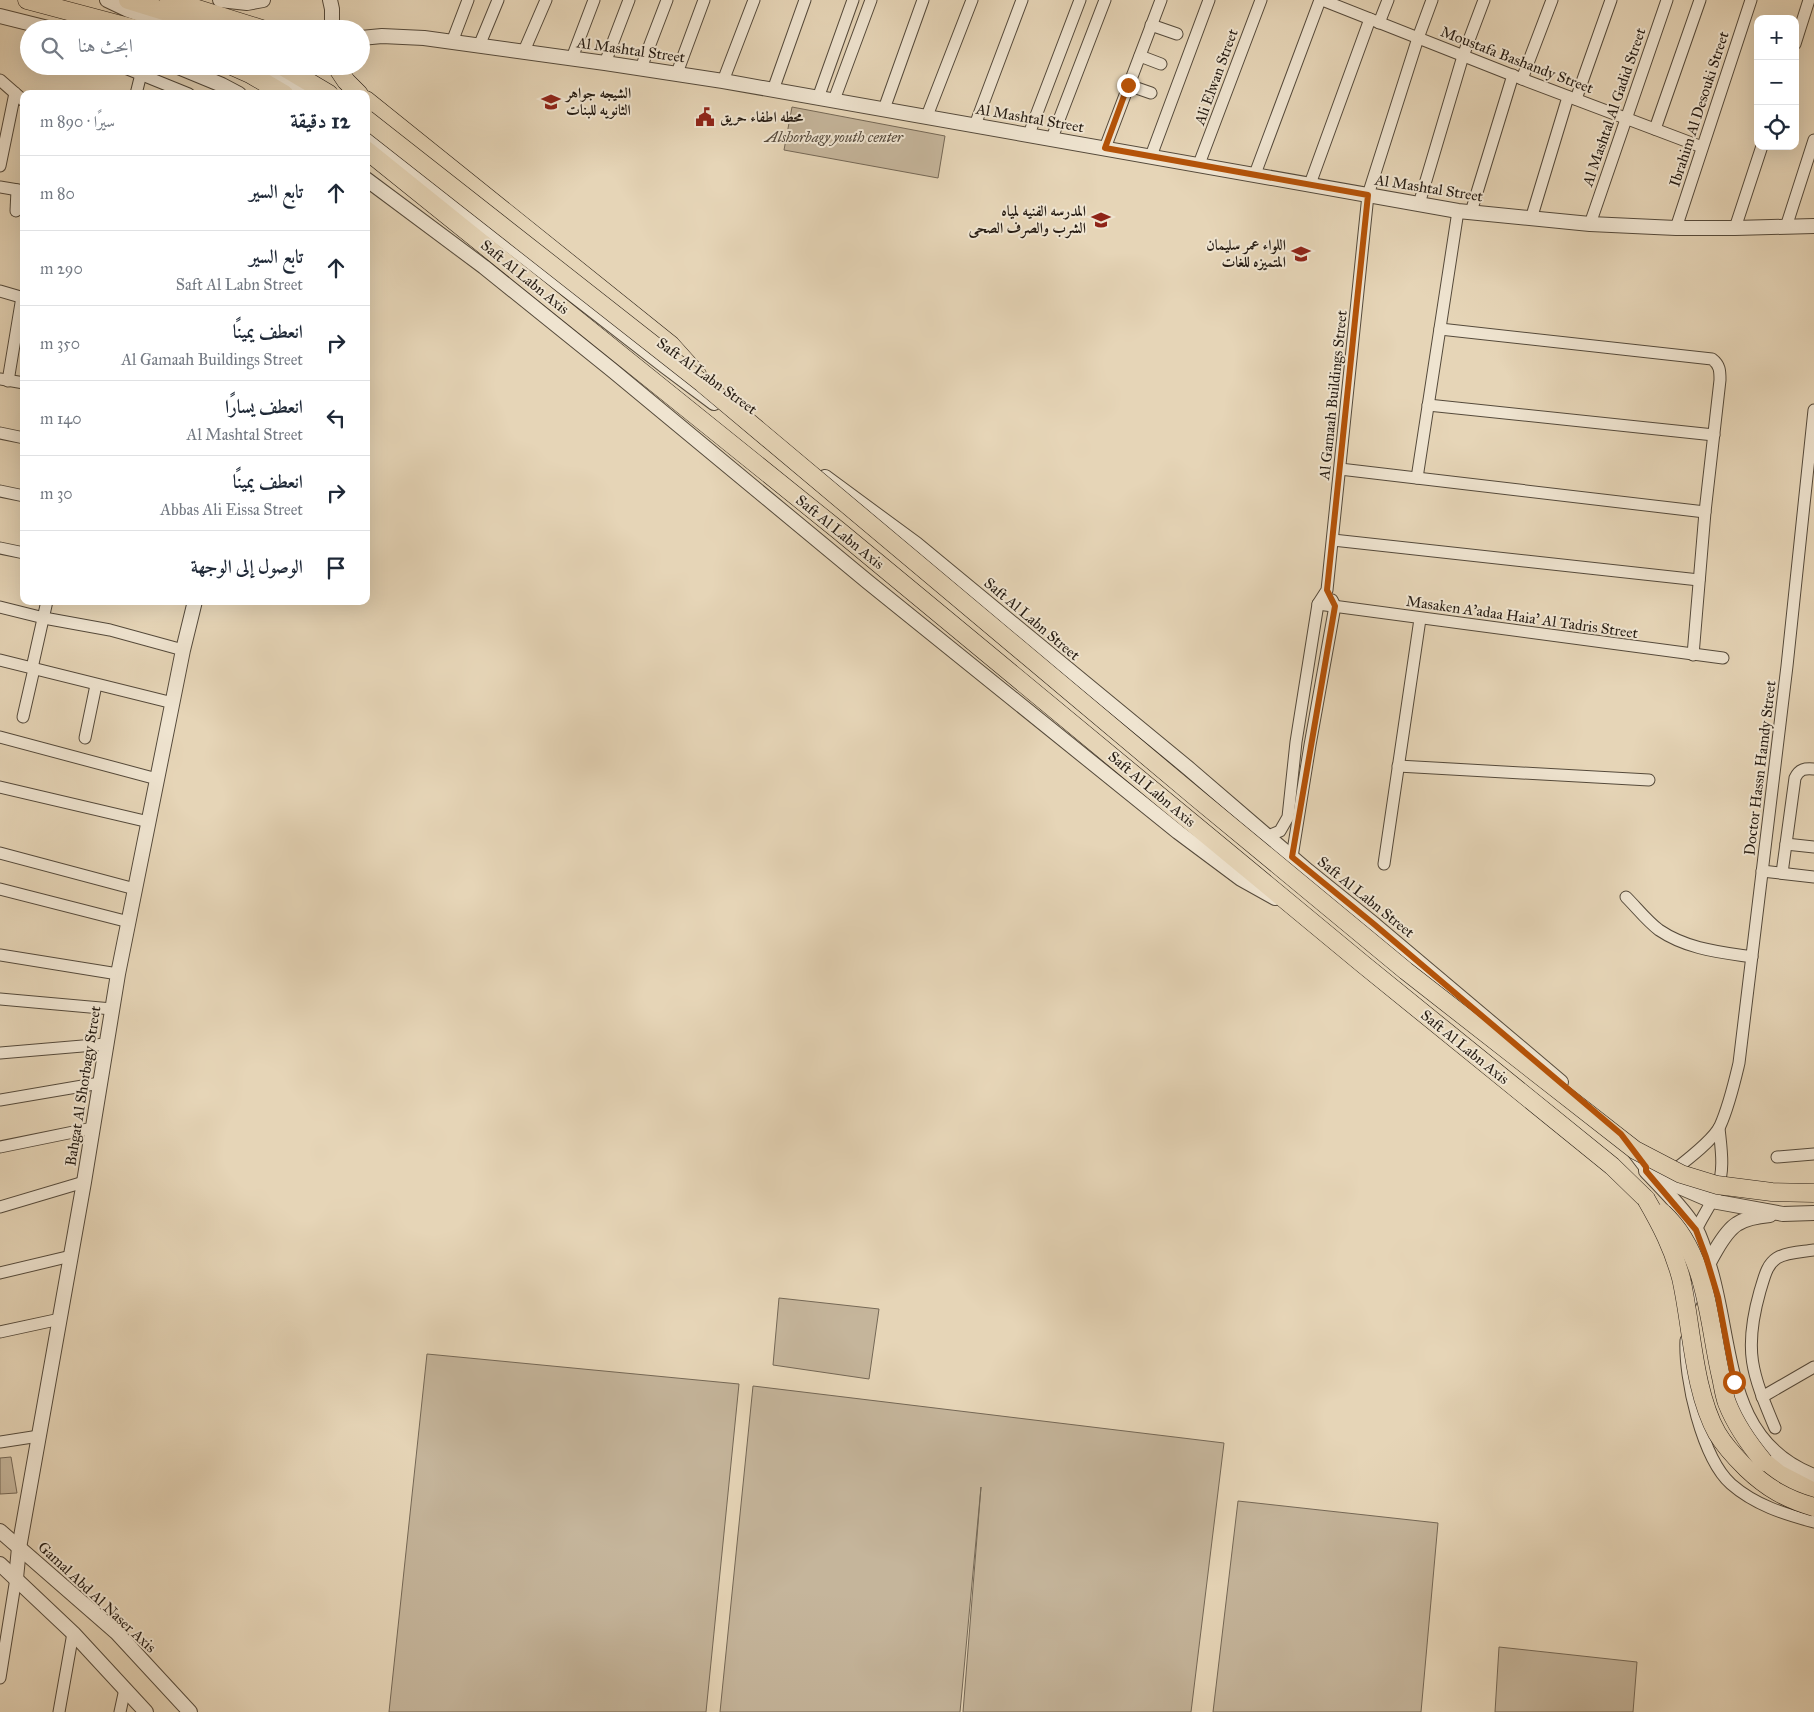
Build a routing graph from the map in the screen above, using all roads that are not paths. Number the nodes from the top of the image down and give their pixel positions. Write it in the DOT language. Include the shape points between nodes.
graph roads {
  1 [pos="27,0"];
  2 [pos="107,0"];
  3 [pos="128,0"];
  4 [pos="169,0"];
  5 [pos="220,0"];
  6 [pos="263,0"];
  7 [pos="330,0"];
  8 [pos="468,0"];
  9 [pos="498,0"];
  10 [pos="546,0"];
  11 [pos="594,0"];
  12 [pos="629,0"];
  13 [pos="667,0"];
  14 [pos="704,0"];
  15 [pos="754,0"];
  16 [pos="805,0"];
  17 [pos="853,0"];
  18 [pos="871,0"];
  19 [pos="923,0"];
  20 [pos="972,0"];
  21 [pos="1022,0"];
  22 [pos="1080,0"];
  23 [pos="1105,0"];
  24 [pos="1161,0"];
  25 [pos="1209,0"];
  26 [pos="1260,0"];
  27 [pos="1321,0"];
  28 [pos="1388,0"];
  29 [pos="1432,0"];
  30 [pos="1484,0"];
  31 [pos="1552,0"];
  32 [pos="1611,0"];
  33 [pos="1668,0"];
  34 [pos="1700,0"];
  35 [pos="1751,0"];
  36 [pos="1810,0"];
  37 [pos="1339,3"];
  38 [pos="0,16"];
  39 [pos="102,20"];
  40 [pos="156,20"];
  41 [pos="185,20"];
  42 [pos="233,20"];
  43 [pos="332,20"];
  44 [pos="20,21"];
  45 [pos="1375,21"];
  46 [pos="1151,25"];
  47 [pos="1799,32"];
  48 [pos="1177,34"];
  49 [pos="370,38"];
  50 [pos="1418,38"];
  51 [pos="452,42"];
  52 [pos="479,46"];
  53 [pos="524,52"];
  54 [pos="1140,56"];
  55 [pos="1463,56"];
  56 [pos="572,58"];
  57 [pos="605,63"];
  58 [pos="1161,64"];
  59 [pos="641,68"];
  60 [pos="677,74"];
  61 [pos="141,75"];
  62 [pos="143,75"];
  63 [pos="196,75"];
  64 [pos="252,75"];
  65 [pos="276,75"];
  66 [pos="297,75"];
  67 [pos="342,75"];
  68 [pos="1517,77"];
  69 [pos="0,80"];
  70 [pos="723,81"];
  71 [pos="1128,85"];
  72 [pos="137,90"];
  73 [pos="181,90"];
  74 [pos="230,90"];
  75 [pos="277,90"];
  76 [pos="302,90"];
  77 [pos="322,90"];
  78 [pos="355,90"];
  79 [pos="773,90"];
  80 [pos="15,93"];
  81 [pos="1151,93"];
  82 [pos="20,97"];
  83 [pos="818,98"];
  84 [pos="1572,98"];
  85 [pos="834,100"];
  86 [pos="370,103"];
  87 [pos="884,109"];
  88 [pos="927,116"];
  89 [pos="1626,118"];
  90 [pos="370,122"];
  91 [pos="975,125"];
  92 [pos="1655,129"];
  93 [pos="1029,134"];
  94 [pos="370,137"];
  95 [pos="1052,138"];
  96 [pos="1814,140"];
  97 [pos="1702,147"];
  98 [pos="1105,148"];
  99 [pos="1761,150"];
  100 [pos="370,153"];
  101 [pos="1151,156"];
  102 [pos="1199,164"];
  103 [pos="0,166"];
  104 [pos="1255,174"];
  105 [pos="370,182"];
  106 [pos="1310,184"];
  107 [pos="0,188"];
  108 [pos="20,190"];
  109 [pos="1368,199"];
  110 [pos="1419,204"];
  111 [pos="16,212"];
  112 [pos="1465,212"];
  113 [pos="1531,219"];
  114 [pos="1590,224"];
  115 [pos="1814,226"];
  116 [pos="1786,227"];
  117 [pos="1676,228"];
  118 [pos="1735,228"];
  119 [pos="0,290"];
  120 [pos="20,297"];
  121 [pos="20,311"];
  122 [pos="1440,329"];
  123 [pos="4,380"];
  124 [pos="20,383"];
  125 [pos="702,383"];
  126 [pos="1428,405"];
  127 [pos="1814,410"];
  128 [pos="0,433"];
  129 [pos="1714,436"];
  130 [pos="20,437"];
  131 [pos="1340,469"];
  132 [pos="1417,478"];
  133 [pos="0,491"];
  134 [pos="20,495"];
  135 [pos="1705,512"];
  136 [pos="1333,540"];
  137 [pos="0,548"];
  138 [pos="20,552"];
  139 [pos="1699,580"];
  140 [pos="1327,590"];
  141 [pos="1318,604"];
  142 [pos="47,605"];
  143 [pos="194,605"];
  144 [pos="1335,606"];
  145 [pos="0,607"];
  146 [pos="44,618"];
  147 [pos="1420,619"];
  148 [pos="183,650"];
  149 [pos="1692,654"];
  150 [pos="1723,658"];
  151 [pos="0,660"];
  152 [pos="33,669"];
  153 [pos="96,685"];
  154 [pos="173,703"];
  155 [pos="23,717"];
  156 [pos="0,737"];
  157 [pos="85,738"];
  158 [pos="1398,766"];
  159 [pos="1814,769"];
  160 [pos="158,779"];
  161 [pos="1649,780"];
  162 [pos="0,787"];
  163 [pos="149,822"];
  164 [pos="1268,836"];
  165 [pos="1786,844"];
  166 [pos="1814,847"];
  167 [pos="0,853"];
  168 [pos="1292,857"];
  169 [pos="1384,864"];
  170 [pos="1762,871"];
  171 [pos="1782,873"];
  172 [pos="1814,877"];
  173 [pos="0,889"];
  174 [pos="135,889"];
  175 [pos="1626,897"];
  176 [pos="1292,905"];
  177 [pos="128,922"];
  178 [pos="0,955"];
  179 [pos="1752,957"];
  180 [pos="118,974"];
  181 [pos="0,999"];
  182 [pos="112,1009"];
  183 [pos="106,1044"];
  184 [pos="0,1053"];
  185 [pos="100,1083"];
  186 [pos="0,1100"];
  187 [pos="93,1128"];
  188 [pos="1719,1128"];
  189 [pos="0,1147"];
  190 [pos="1814,1154"];
  191 [pos="1777,1157"];
  192 [pos="1646,1167"];
  193 [pos="1663,1177"];
  194 [pos="84,1182"];
  195 [pos="1814,1193"];
  196 [pos="1646,1198"];
  197 [pos="1712,1201"];
  198 [pos="0,1207"];
  199 [pos="1814,1213"];
  200 [pos="1784,1214"];
  201 [pos="1696,1230"];
  202 [pos="1814,1250"];
  203 [pos="71,1256"];
  204 [pos="1709,1265"];
  205 [pos="0,1272"];
  206 [pos="1687,1306"];
  207 [pos="60,1319"];
  208 [pos="0,1332"];
  209 [pos="1814,1367"];
  210 [pos="1762,1397"];
  211 [pos="1775,1428"];
  212 [pos="39,1436"];
  213 [pos="0,1442"];
  214 [pos="1772,1460"];
  215 [pos="1814,1476"];
  216 [pos="1814,1492"];
  217 [pos="1814,1507"];
  218 [pos="1814,1522"];
  219 [pos="0,1532"];
  220 [pos="19,1548"];
  221 [pos="0,1564"];
  222 [pos="16,1578"];
  223 [pos="73,1633"];
  224 [pos="0,1678"];
  225 [pos="125,1689"];
  226 [pos="59,1712"];
  227 [pos="120,1712"];
  228 [pos="146,1712"];
  229 [pos="190,1712"];
  1 -- 39 [label="main road"];
  2 -- 40 [label="street"];
  3 -- 41 [label="main road"];
  4 -- 42 [label="main road"];
  5 -- 6 [label="street" via="247,3"];
  7 -- 43 [label="street"];
  8 -- 51 [label="street"];
  9 -- 52 [label="street"];
  10 -- 53 [label="street"];
  11 -- 56 [label="street"];
  12 -- 57 [label="street"];
  13 -- 59 [label="street"];
  14 -- 60 [label="street"];
  15 -- 70 [label="street"];
  16 -- 79 [label="street"];
  17 -- 83 [label="street"];
  18 -- 85 [label="street"];
  19 -- 87 [label="street"];
  20 -- 88 [label="street"];
  21 -- 91 [label="street"];
  22 -- 93 [label="street"];
  23 -- 95 [label="street"];
  24 -- 46 [label="street"];
  25 -- 101 [label="street"];
  26 -- 102 [label="street, Ali Elwan Street"];
  27 -- 37 [label="street, Moustafa Bashandy Street"];
  27 -- 104 [label="street"];
  28 -- 45 [label="street"];
  29 -- 50 [label="street, Al Gamaah Buildings Street"];
  30 -- 55 [label="street"];
  31 -- 68 [label="street"];
  32 -- 84 [label="street"];
  33 -- 89 [label="street, Al Mashtal Al Gadid Street"];
  34 -- 92 [label="street"];
  35 -- 97 [label="street, Ibrahim Al Desouki Street"];
  36 -- 47 [label="street"];
  37 -- 45 [label="street, Moustafa Bashandy Street"];
  38 -- 44 [label="street"];
  45 -- 50 [label="street, Moustafa Bashandy Street"];
  45 -- 106 [label="street"];
  46 -- 48 [label="street"];
  46 -- 54 [label="street"];
  49 -- 51 [label="street, Al Mashtal Street" via="400,36"];
  50 -- 55 [label="street, Moustafa Bashandy Street"];
  50 -- 109 [label="street, Al Gamaah Buildings Street"];
  51 -- 52 [label="street, Al Mashtal Street"];
  52 -- 53 [label="street, Al Mashtal Street"];
  53 -- 56 [label="street, Al Mashtal Street"];
  54 -- 58 [label="street"];
  54 -- 71 [label="street"];
  55 -- 68 [label="street, Moustafa Bashandy Street"];
  55 -- 110 [label="street"];
  56 -- 57 [label="street, Al Mashtal Street"];
  57 -- 59 [label="street, Al Mashtal Street"];
  59 -- 60 [label="street, Al Mashtal Street"];
  60 -- 70 [label="street, Al Mashtal Street"];
  61 -- 72 [label="street"];
  62 -- 73 [label="street"];
  63 -- 74 [label="street"];
  64 -- 75 [label="main road"];
  65 -- 76 [label="street"];
  66 -- 77 [label="main road"];
  67 -- 78 [label="main road"];
  68 -- 84 [label="street, Moustafa Bashandy Street"];
  68 -- 112 [label="street"];
  69 -- 80 [label="street"];
  70 -- 79 [label="street, Al Mashtal Street"];
  71 -- 81 [label="street"];
  71 -- 98 [label="street"];
  79 -- 83 [label="street, Al Mashtal Street"];
  80 -- 82 [label="street"];
  80 -- 103 [label="street"];
  83 -- 85 [label="street, Al Mashtal Street"];
  84 -- 89 [label="street, Moustafa Bashandy Street"];
  84 -- 113 [label="street"];
  85 -- 87 [label="street, Al Mashtal Street"];
  86 -- 125 [label="main road" via="671,345"];
  87 -- 88 [label="street, Al Mashtal Street"];
  88 -- 91 [label="street, Al Mashtal Street"];
  89 -- 92 [label="street, Moustafa Bashandy Street"];
  89 -- 114 [label="street, Al Mashtal Al Gadid Street"];
  90 -- 125 [label="main road, Saft Al Labn Axis, bridge"];
  91 -- 93 [label="street, Al Mashtal Street"];
  92 -- 97 [label="street, Moustafa Bashandy Street"];
  93 -- 95 [label="street, Al Mashtal Street"];
  94 -- 164 [label="street, Saft Al Labn Street" via="693,387 834,483 916,544"];
  95 -- 98 [label="street, Al Mashtal Street"];
  96 -- 116 [label="street"];
  97 -- 117 [label="street, Ibrahim Al Desouki Street"];
  98 -- 101 [label="street, Al Mashtal Street"];
  99 -- 118 [label="street"];
  100 -- 176 [label="main road, Saft Al Labn Axis" via="838,530"];
  101 -- 102 [label="street, Al Mashtal Street"];
  102 -- 104 [label="street, Al Mashtal Street"];
  104 -- 106 [label="street, Al Mashtal Street"];
  105 -- 176 [label="street" via="484,267 860,576 1204,852 1241,879"];
  106 -- 109 [label="street, Al Mashtal Street"];
  107 -- 108 [label="street"];
  108 -- 111 [label="street"];
  109 -- 110 [label="street, Al Mashtal Street"];
  109 -- 131 [label="street, Al Gamaah Buildings Street"];
  110 -- 112 [label="street, Al Mashtal Street"];
  112 -- 113 [label="street, Al Mashtal Street"];
  112 -- 122 [label="street"];
  113 -- 114 [label="street, Al Mashtal Street"];
  114 -- 117 [label="street, Al Mashtal Street"];
  115 -- 116 [label="street, Al Mashtal Street"];
  116 -- 118 [label="street, Al Mashtal Street"];
  117 -- 118 [label="street, Al Mashtal Street"];
  119 -- 120 [label="street"];
  121 -- 123 [label="street"];
  122 -- 126 [label="street"];
  122 -- 129 [label="street" via="1712,359 1720,370"];
  123 -- 124 [label="street"];
  125 -- 195 [label="main road, Saft Al Labn Axis, bridge" via="1399,965 1635,1150 1681,1174 1717,1185"];
  126 -- 129 [label="street"];
  126 -- 132 [label="street"];
  127 -- 170 [label="street, Doctor Hassn Hamdy Street"];
  128 -- 130 [label="street"];
  129 -- 135 [label="street"];
  131 -- 132 [label="street"];
  131 -- 136 [label="street, Al Gamaah Buildings Street"];
  132 -- 135 [label="street"];
  133 -- 134 [label="street"];
  135 -- 139 [label="street"];
  136 -- 139 [label="street"];
  136 -- 140 [label="street, Al Gamaah Buildings Street"];
  137 -- 138 [label="street"];
  139 -- 149 [label="street"];
  140 -- 141 [label="street, Al Gamaah Buildings Street"];
  140 -- 144 [label="street"];
  141 -- 144 [label="street, Masaken A'adaa Haia' Al Tadris Street"];
  141 -- 164 [label="street, Al Gamaah Buildings Street" via="1296,742 1288,817 1280,831"];
  142 -- 146 [label="street"];
  143 -- 148 [label="street, Bahgat Al Shorbagy Street"];
  144 -- 147 [label="street, Masaken A'adaa Haia' Al Tadris Street"];
  144 -- 168 [label="street"];
  145 -- 146 [label="street"];
  146 -- 148 [label="street" via="110,630"];
  146 -- 152 [label="street"];
  147 -- 149 [label="street, Masaken A'adaa Haia' Al Tadris Street"];
  147 -- 158 [label="street"];
  148 -- 154 [label="street, Bahgat Al Shorbagy Street"];
  149 -- 150 [label="street, Masaken A'adaa Haia' Al Tadris Street"];
  151 -- 152 [label="street"];
  152 -- 153 [label="street"];
  152 -- 155 [label="street"];
  153 -- 154 [label="street"];
  153 -- 157 [label="street"];
  154 -- 160 [label="street, Bahgat Al Shorbagy Street"];
  156 -- 160 [label="street"];
  158 -- 161 [label="street"];
  158 -- 169 [label="street"];
  159 -- 165 [label="street" via="1802,770 1795,778"];
  160 -- 163 [label="street, Bahgat Al Shorbagy Street"];
  162 -- 163 [label="street"];
  163 -- 174 [label="street, Bahgat Al Shorbagy Street"];
  164 -- 168 [label="street, Saft Al Labn Street"];
  165 -- 166 [label="street"];
  165 -- 171 [label="street"];
  167 -- 174 [label="street"];
  168 -- 192 [label="street, Saft Al Labn Street" via="1610,1123"];
  170 -- 171 [label="street"];
  170 -- 179 [label="street, Doctor Hassn Hamdy Street"];
  171 -- 172 [label="street"];
  173 -- 177 [label="street"];
  174 -- 177 [label="street, Bahgat Al Shorbagy Street"];
  175 -- 179 [label="street" via="1658,929 1678,941 1700,949"];
  176 -- 196 [label="main road, Saft Al Labn Axis"];
  177 -- 180 [label="street, Bahgat Al Shorbagy Street"];
  178 -- 180 [label="street"];
  179 -- 188 [label="street, Doctor Hassn Hamdy Street" via="1739,1063"];
  180 -- 182 [label="street, Bahgat Al Shorbagy Street"];
  181 -- 182 [label="street"];
  182 -- 183 [label="street, Bahgat Al Shorbagy Street"];
  183 -- 184 [label="street"];
  183 -- 185 [label="street, Bahgat Al Shorbagy Street"];
  185 -- 186 [label="street"];
  185 -- 187 [label="street, Bahgat Al Shorbagy Street"];
  187 -- 189 [label="street"];
  187 -- 194 [label="street, Bahgat Al Shorbagy Street"];
  188 -- 193 [label="street, Doctor Hassn Hamdy Street" via="1692,1155"];
  188 -- 197 [label="street, Doctor Hassn Hamdy Street" via="1721,1172"];
  190 -- 191 [label="street"];
  192 -- 193 [label="street, Saft Al Labn Street"];
  192 -- 201 [label="street, Saft Al Labn Street"];
  193 -- 197 [label="street, Saft Al Labn Street"];
  194 -- 198 [label="street"];
  194 -- 203 [label="street, Bahgat Al Shorbagy Street"];
  196 -- 214 [label="main road, bridge" via="1678,1230 1688,1247 1706,1298 1727,1402 1748,1442"];
  196 -- 217 [label="main road, Saft Al Labn Axis, bridge" via="1674,1254 1702,1392 1717,1433 1761,1482 1773,1491"];
  197 -- 200 [label="street, Saft Al Labn Street"];
  197 -- 201 [label="street, Doctor Hassn Hamdy Street"];
  199 -- 200 [label="street"];
  200 -- 204 [label="street" via="1746,1219 1736,1224 1723,1237"];
  201 -- 204 [label="street, Saft Al Labn Street"];
  201 -- 206 [label="street, Doctor Hassn Hamdy Street" via="1689,1259"];
  202 -- 210 [label="street" via="1779,1257 1765,1274 1754,1312 1750,1347"];
  203 -- 205 [label="street"];
  203 -- 207 [label="street, Bahgat Al Shorbagy Street"];
  204 -- 206 [label="street"];
  204 -- 214 [label="street, Saft Al Labn Street" via="1734,1382"];
  206 -- 218 [label="street, Doctor Hassn Hamdy Street" via="1685,1356 1688,1384 1714,1460 1731,1483 1752,1499 1782,1514"];
  207 -- 208 [label="street"];
  207 -- 212 [label="street, Bahgat Al Shorbagy Street"];
  209 -- 210 [label="street"];
  210 -- 211 [label="street"];
  212 -- 213 [label="street"];
  212 -- 220 [label="street, Bahgat Al Shorbagy Street"];
  214 -- 215 [label="street, Saft Al Labn Street"];
  214 -- 216 [label="main road" via="1779,1474"];
  219 -- 220 [label="street, Gamal Abd Al Naser Axis"];
  220 -- 222 [label="street, Bahgat Al Shorbagy Street"];
  220 -- 229 [label="street, Gamal Abd Al Naser Axis" via="117,1633"];
  221 -- 222 [label="street"];
  222 -- 223 [label="street"];
  222 -- 224 [label="street"];
  223 -- 225 [label="street"];
  223 -- 226 [label="street"];
  225 -- 227 [label="street"];
  225 -- 228 [label="street"];
}
